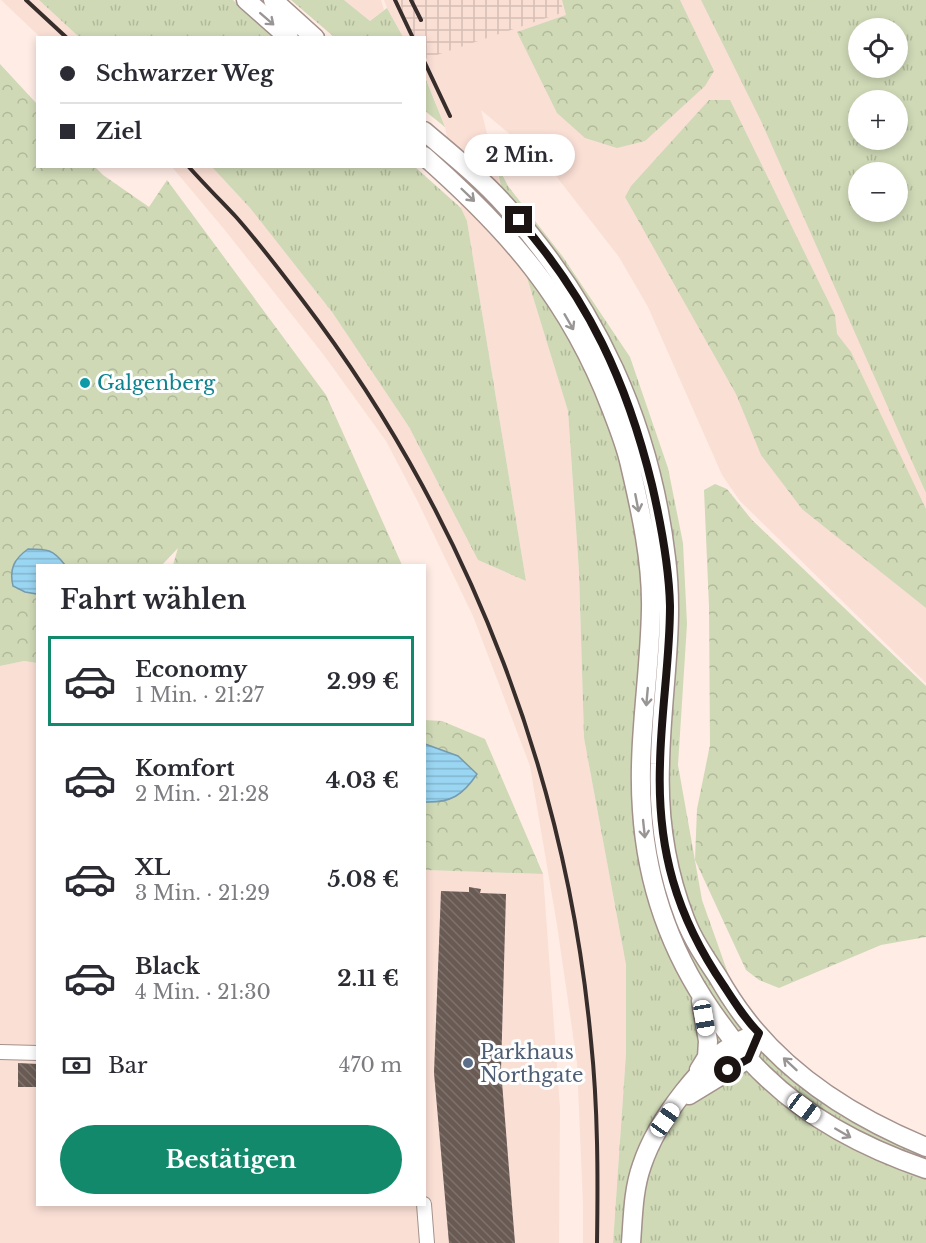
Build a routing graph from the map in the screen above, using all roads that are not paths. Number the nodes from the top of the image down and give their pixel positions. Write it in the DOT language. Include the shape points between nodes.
graph roads {
  1 [pos="246,0"];
  2 [pos="273,0"];
  3 [pos="287,36"];
  4 [pos="313,36"];
  5 [pos="426,133"];
  6 [pos="426,158"];
  7 [pos="700,995"];
  8 [pos="759,1033"];
  9 [pos="735,1043"];
  10 [pos="0,1052"];
  11 [pos="36,1053"];
  12 [pos="748,1059"];
  13 [pos="694,1079"];
  14 [pos="678,1102"];
  15 [pos="926,1147"];
  16 [pos="926,1169"];
  17 [pos="424,1206"];
  18 [pos="427,1243"];
  19 [pos="631,1243"];
  1 -- 3 [label="street, one-way"];
  2 -- 4 [label="street"];
  5 -- 8 [label="street" via="481,181 534,238 576,296 619,377 645,456 666,558 670,606 660,763 664,844 673,885 703,955"];
  6 -- 7 [label="street, one-way" via="497,224 555,298 601,383 630,462 648,556 651,605 641,771 646,846 667,927"];
  7 -- 9 [label="street"];
  7 -- 13 [label="street" via="707,1057"];
  8 -- 9 [label="street"];
  8 -- 12 [label="street"];
  15 -- 8 [label="street, one-way" via="872,1122 828,1095 792,1067"];
  9 -- 12 [label="street"];
  9 -- 13 [label="street"];
  10 -- 11 [label="street"];
  12 -- 14 [label="street"];
  12 -- 16 [label="street, one-way" via="793,1099 845,1135"];
  13 -- 14 [label="street"];
  14 -- 19 [label="street" via="652,1140 641,1166 634,1196"];
  17 -- 18 [label="street"];
}
